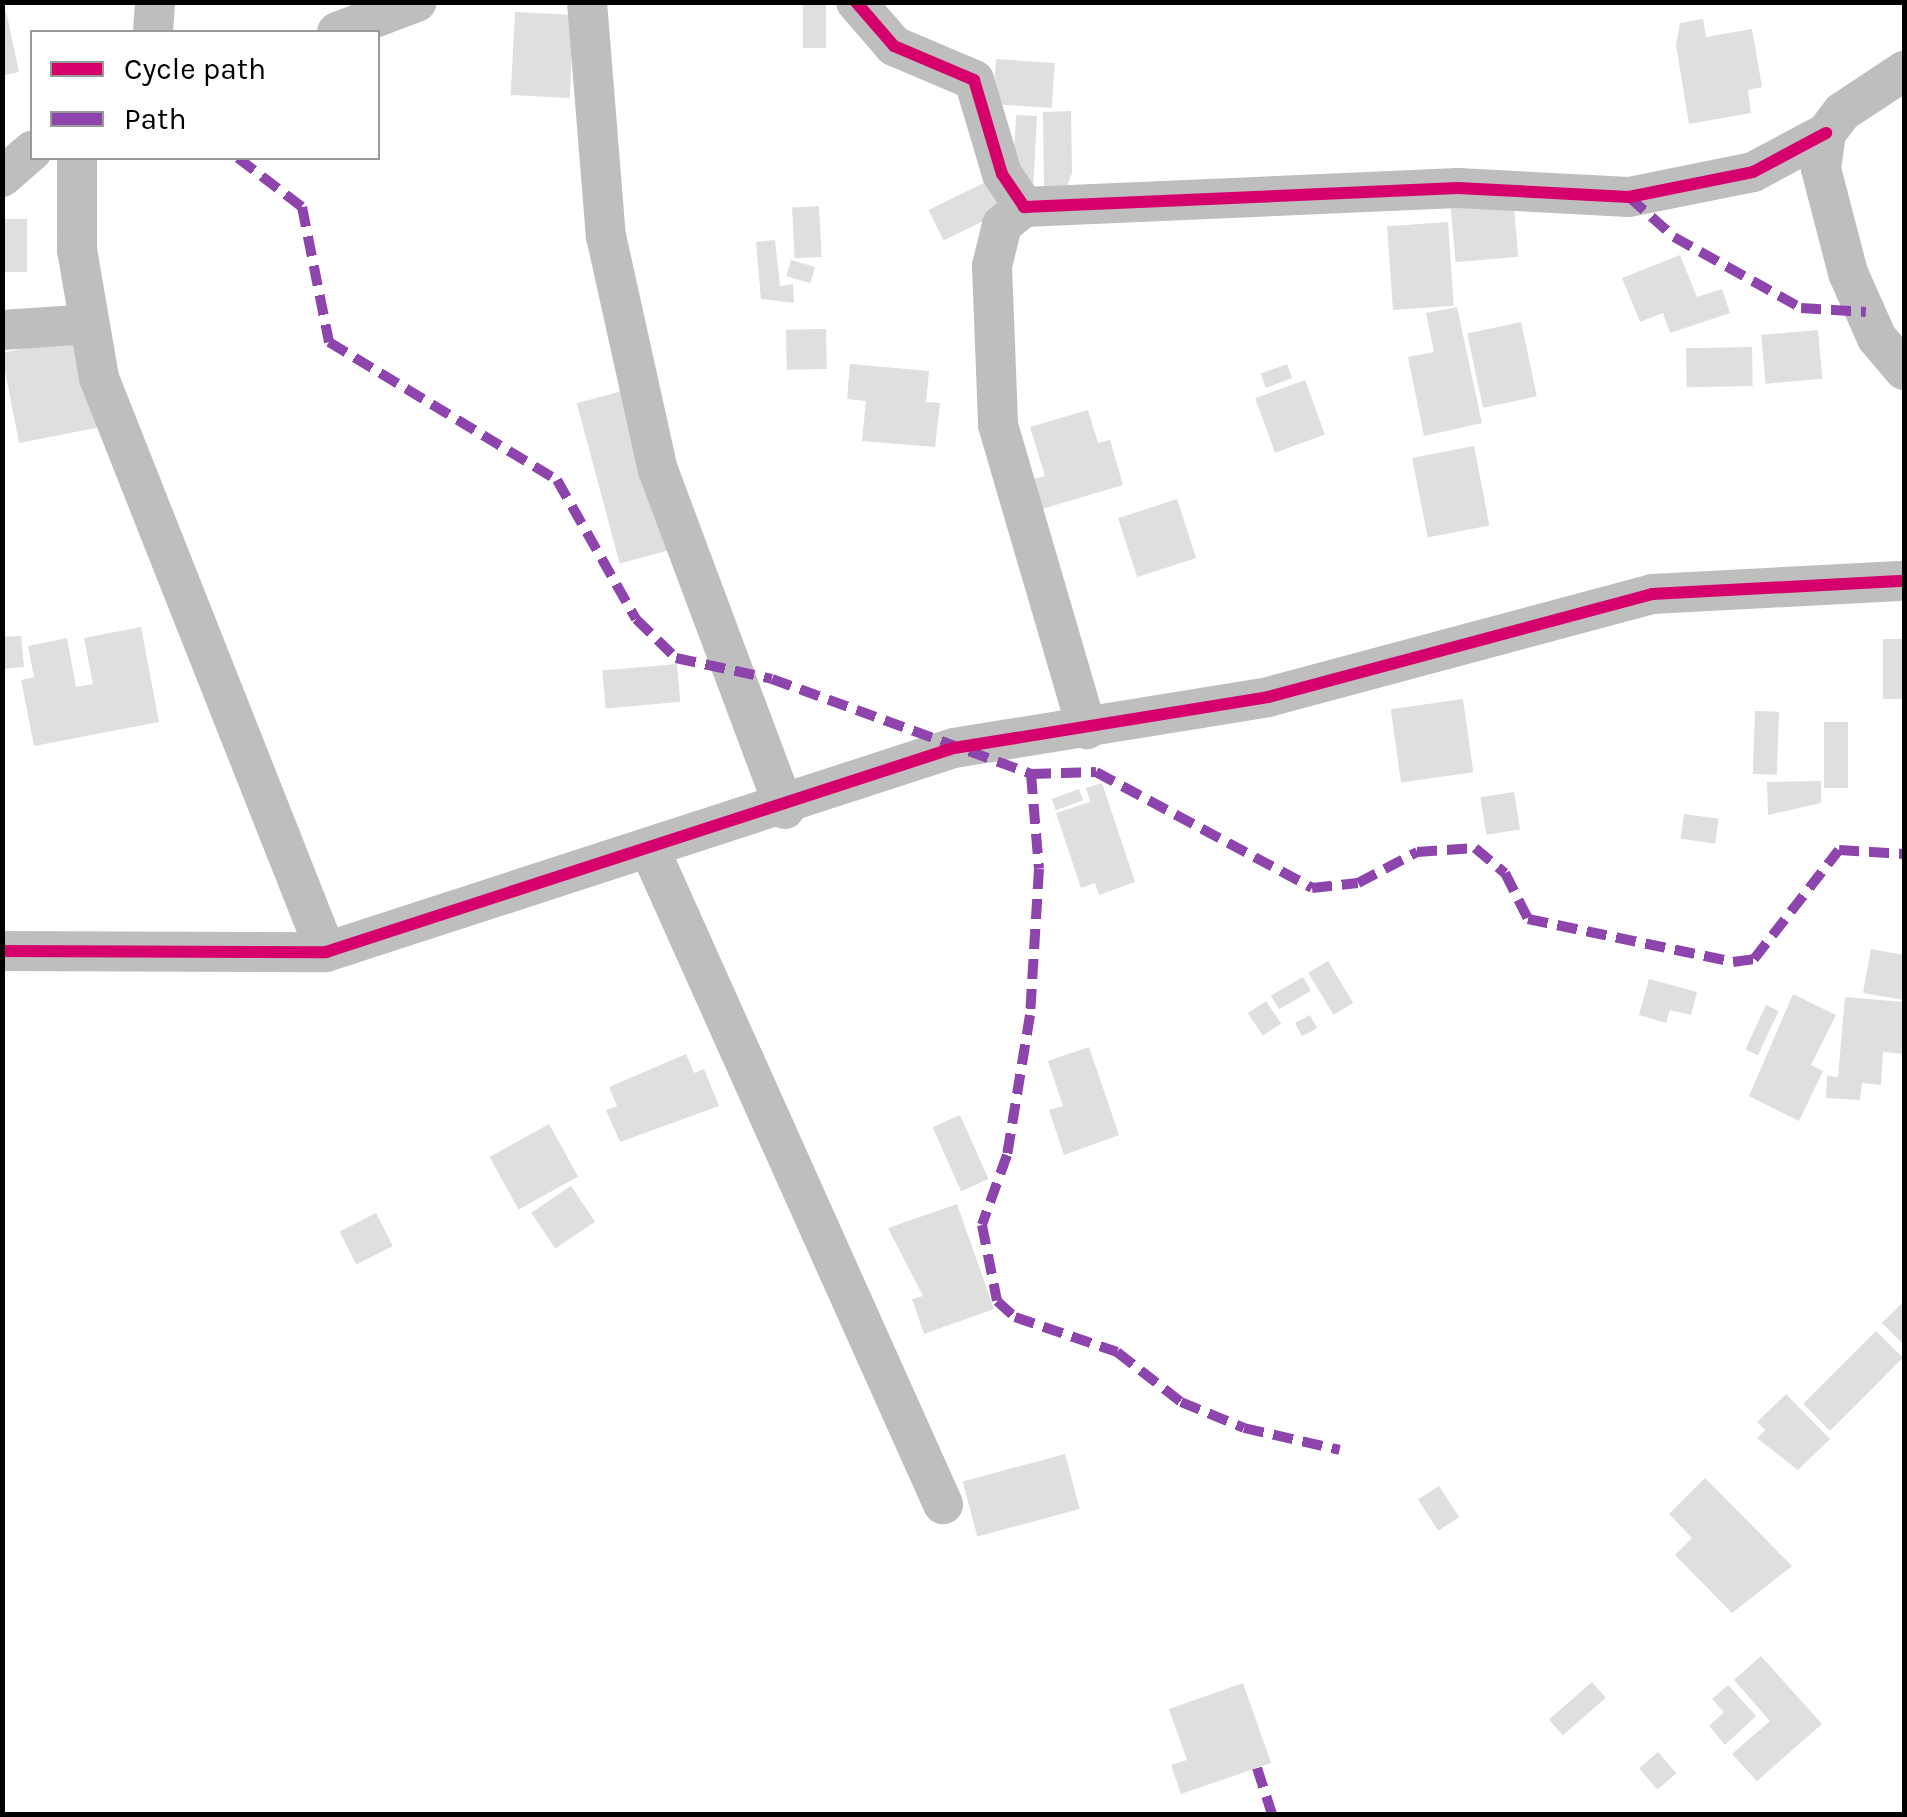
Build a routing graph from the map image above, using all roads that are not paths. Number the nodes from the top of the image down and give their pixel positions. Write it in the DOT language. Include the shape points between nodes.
graph roads {
  1 [pos="155,2"];
  2 [pos="417,2"];
  3 [pos="588,2"];
  4 [pos="856,2"];
  5 [pos="153,30"];
  6 [pos="342,30"];
  7 [pos="1904,71"];
  8 [pos="1826,133"];
  9 [pos="30,153"];
  10 [pos="77,160"];
  11 [pos="2,177"];
  12 [pos="1024,207"];
  13 [pos="90,324"];
  14 [pos="2,330"];
  15 [pos="1904,370"];
  16 [pos="1904,580"];
  17 [pos="1086,729"];
  18 [pos="784,809"];
  19 [pos="650,850"];
  20 [pos="2,951"];
  21 [pos="326,952"];
  22 [pos="943,1504"];
  1 -- 5 [label="street"];
  2 -- 6 [label="street"];
  3 -- 18 [label="street" via="606,236 658,470"];
  4 -- 12 [label="street" via="894,46 974,80 1002,174"];
  7 -- 8 [label="street" via="1842,112"];
  8 -- 12 [label="street" via="1753,172 1629,197 1458,188"];
  8 -- 15 [label="street" via="1821,168 1848,273 1876,338"];
  9 -- 11 [label="street"];
  10 -- 13 [label="street" via="76,250"];
  12 -- 17 [label="street" via="1002,225 992,266 998,425"];
  13 -- 14 [label="street"];
  13 -- 21 [label="street" via="124,454"];
  16 -- 17 [label="street" via="1652,594 1268,697"];
  17 -- 18 [label="street" via="954,748"];
  18 -- 19 [label="street"];
  19 -- 21 [label="street"];
  19 -- 22 [label="street"];
  20 -- 21 [label="street"];
}
